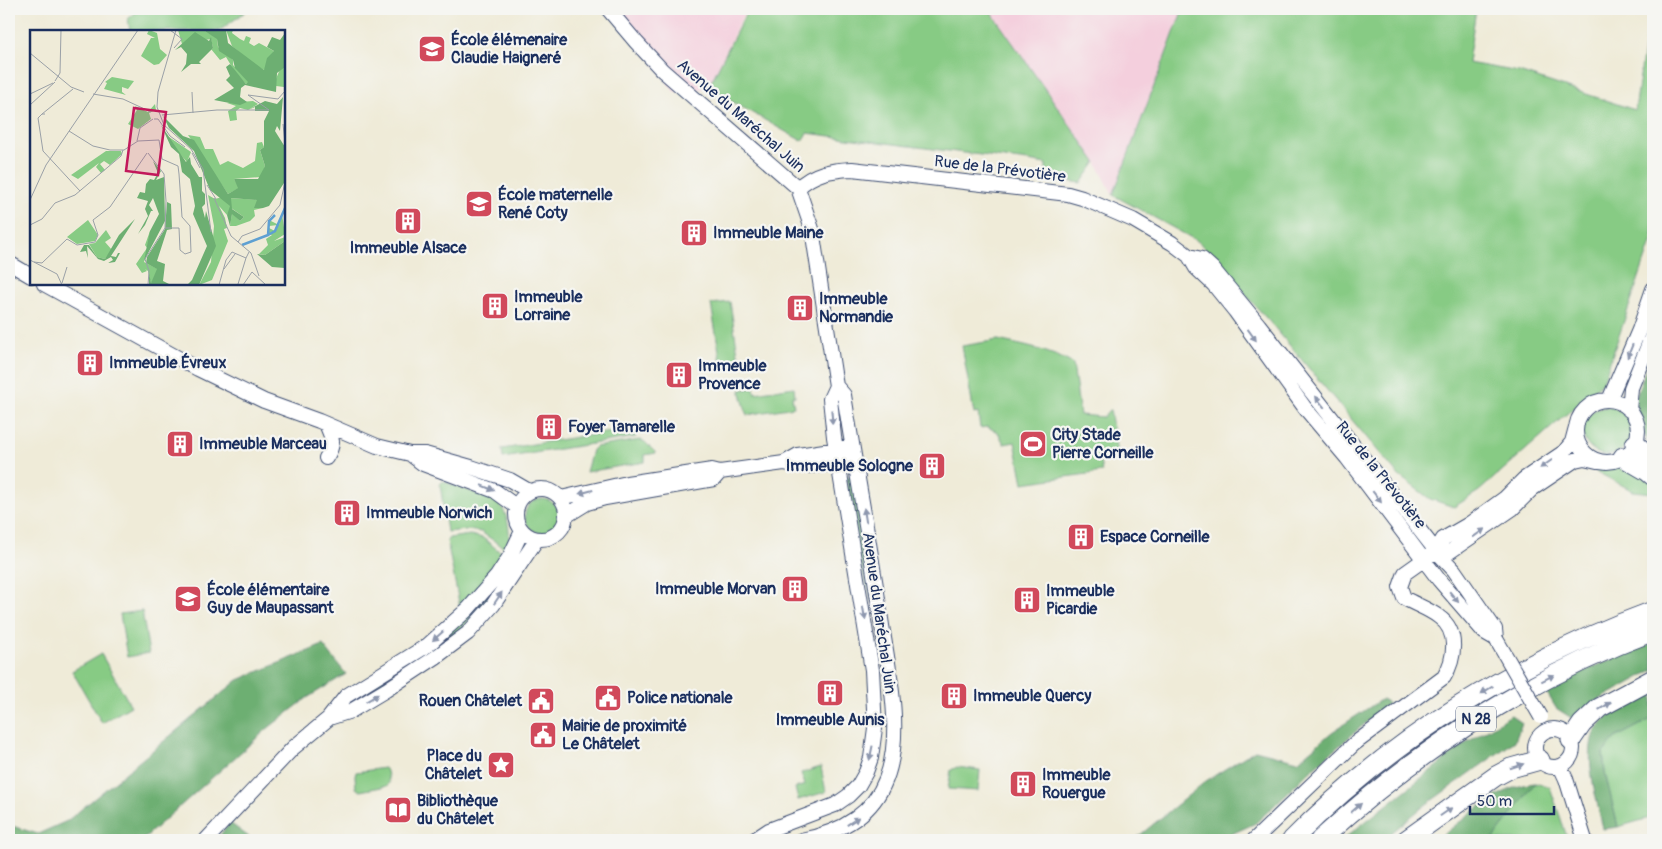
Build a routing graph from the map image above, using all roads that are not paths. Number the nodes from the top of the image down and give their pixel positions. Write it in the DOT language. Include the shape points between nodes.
graph roads {
  1 [pos="608,9"];
  2 [pos="798,188"];
  3 [pos="1189,256"];
  4 [pos="9,263"];
  5 [pos="30,275"];
  6 [pos="46,285"];
  7 [pos="1653,289"];
  8 [pos="1653,333"];
  9 [pos="836,386"];
  10 [pos="1609,400"];
  11 [pos="1629,410"];
  12 [pos="326,424"];
  13 [pos="1576,428"];
  14 [pos="835,449"];
  15 [pos="1629,451"];
  16 [pos="854,453"];
  17 [pos="410,454"];
  18 [pos="326,458"];
  19 [pos="1653,459"];
  20 [pos="1598,461"];
  21 [pos="784,463"];
  22 [pos="838,463"];
  23 [pos="720,472"];
  24 [pos="1653,476"];
  25 [pos="529,491"];
  26 [pos="561,498"];
  27 [pos="517,507"];
  28 [pos="566,516"];
  29 [pos="522,531"];
  30 [pos="537,539"];
  31 [pos="1436,551"];
  32 [pos="1424,559"];
  33 [pos="1653,597"];
  34 [pos="1653,611"];
  35 [pos="1608,628"];
  36 [pos="1653,631"];
  37 [pos="1496,639"];
  38 [pos="1653,678"];
  39 [pos="328,718"];
  40 [pos="1546,730"];
  41 [pos="1572,740"];
  42 [pos="1540,760"];
  43 [pos="1560,766"];
  44 [pos="206,840"];
  45 [pos="754,840"];
  46 [pos="801,840"];
  47 [pos="1254,840"];
  48 [pos="1292,840"];
  49 [pos="1320,840"];
  50 [pos="1406,840"];
  51 [pos="1584,840"];
  1 -- 2 [label="street, Avenue du Maréchal Juin" via="662,70"];
  2 -- 3 [label="street, Rue de la Prévotière" via="818,174 852,169 1068,194 1133,220"];
  2 -- 9 [label="street, Avenue du Maréchal Juin" via="812,229"];
  31 -- 3 [label="street, Rue de la Prévotière, one-way" via="1213,269 1202,259"];
  3 -- 32 [label="street, Rue de la Prévotière, one-way"];
  4 -- 5 [label="street"];
  6 -- 12 [label="street" via="198,370 264,402"];
  7 -- 10 [label="street, one-way"];
  8 -- 11 [label="street" via="1631,388"];
  9 -- 14 [label="street, Avenue du Maréchal Juin, one-way" via="830,399"];
  9 -- 16 [label="street, Avenue du Maréchal Juin" via="844,395"];
  10 -- 11 [label="street"];
  10 -- 13 [label="street" via="1591,404 1584,410"];
  11 -- 15 [label="street" via="1638,426 1638,435"];
  12 -- 17 [label="street" via="377,446"];
  12 -- 18 [label="street" via="332,446"];
  13 -- 20 [label="street" via="1581,448"];
  13 -- 31 [label="street, one-way" via="1572,442 1564,452 1524,479 1505,498 1469,524 1443,538"];
  14 -- 16 [label="street"];
  14 -- 21 [label="street" via="798,455"];
  14 -- 22 [label="street, Avenue du Maréchal Juin"];
  15 -- 19 [label="highway"];
  15 -- 20 [label="street" via="1606,462"];
  15 -- 24 [label="highway"];
  16 -- 22 [label="street"];
  46 -- 16 [label="street, Avenue du Maréchal Juin, one-way" via="833,832 865,812 880,791 894,747 892,691"];
  17 -- 25 [label="street" via="426,454 471,467 510,480"];
  17 -- 27 [label="street, one-way" via="423,464 495,491"];
  31 -- 20 [label="street, one-way" via="1448,553 1472,538 1512,510 1532,489 1575,460"];
  21 -- 22 [label="street" via="799,466"];
  21 -- 23 [label="street"];
  22 -- 45 [label="street, Avenue du Maréchal Juin, one-way" via="872,670 875,728 871,758 858,786 848,796 835,805 769,830"];
  23 -- 26 [label="street, one-way" via="712,470 627,483"];
  23 -- 28 [label="street" via="714,480 587,503"];
  25 -- 26 [label="street" via="542,488"];
  25 -- 27 [label="street"];
  26 -- 28 [label="street"];
  27 -- 29 [label="street" via="517,521"];
  28 -- 30 [label="street" via="561,529 554,535"];
  29 -- 30 [label="street"];
  29 -- 39 [label="street, one-way" via="498,576 468,609 428,645 346,696"];
  39 -- 30 [label="street, one-way" via="351,711 386,690 468,632 493,605"];
  31 -- 32 [label="street"];
  31 -- 37 [label="street, Rue de la Prévotière" via="1454,570 1495,629"];
  32 -- 37 [label="street, Rue de la Prévotière, one-way" via="1484,632"];
  32 -- 47 [label="street" via="1405,573 1400,587 1404,598 1444,621 1453,639 1453,655 1444,677 1354,744"];
  33 -- 35 [label="highway"];
  34 -- 35 [label="highway, N 28"];
  35 -- 48 [label="highway, N 28, one-way" via="1536,662 1443,718 1362,777"];
  49 -- 36 [label="highway, N 28, one-way" via="1383,785 1498,706 1588,657"];
  37 -- 40 [label="street, Rue de la Prévotière, bridge"];
  41 -- 38 [label="highway, one-way" via="1582,724 1599,708"];
  39 -- 44 [label="street" via="293,748"];
  40 -- 41 [label="street" via="1558,729"];
  40 -- 42 [label="street" via="1536,744"];
  41 -- 43 [label="street" via="1570,758"];
  42 -- 43 [label="street" via="1549,766"];
  50 -- 42 [label="highway, one-way" via="1496,776"];
  43 -- 51 [label="street"];
}
